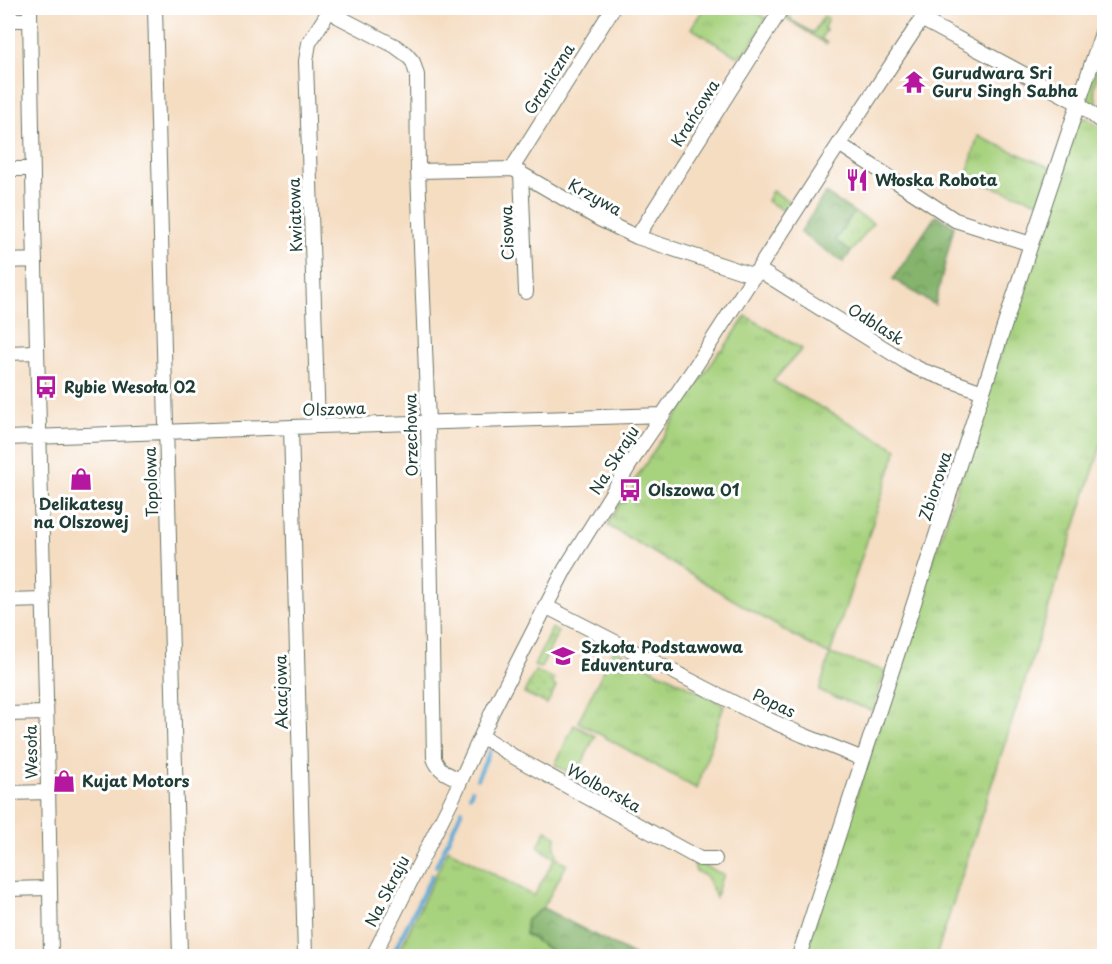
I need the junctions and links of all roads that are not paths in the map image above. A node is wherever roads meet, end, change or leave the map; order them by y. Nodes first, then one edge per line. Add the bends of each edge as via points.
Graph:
1 (155, 8) edge
2 (330, 8) edge
3 (613, 8) edge
4 (782, 8) edge
5 (925, 13) edge
6 (30, 14) edge
7 (8, 20) edge
8 (1104, 27) edge
9 (1078, 104) junction
10 (1104, 124) edge
11 (839, 144) junction
12 (8, 169) edge
13 (33, 169) junction
14 (418, 171) junction
15 (517, 171) junction
16 (637, 237) junction
17 (1031, 244) junction
18 (8, 261) edge
19 (35, 261) junction
20 (757, 273) junction
21 (526, 292) dead end
22 (8, 352) edge
23 (36, 352) junction
24 (983, 392) junction
25 (663, 416) junction
26 (428, 423) junction
27 (318, 426) junction
28 (291, 427) junction
29 (166, 432) junction
30 (39, 437) junction
31 (8, 438) edge
32 (44, 600) junction
33 (8, 601) edge
34 (545, 606) junction
35 (46, 713) junction
36 (8, 714) edge
37 (481, 736) junction
38 (863, 759) junction
39 (460, 780) junction
40 (48, 792) junction
41 (8, 793) edge
42 (715, 859) dead end
43 (50, 888) junction
44 (8, 889) edge
45 (51, 957) edge
46 (180, 957) edge
47 (305, 957) edge
48 (373, 957) edge
49 (799, 957) edge

1 - 29 street, Topolowa
2 - 14 street, Orzechowa via 395,46 412,62 417,75
2 - 27 street, Kwiatowa via 309,43 306,61
3 - 15 street, Graniczna via 516,162
4 - 16 street, Krańcowa
5 - 9 street
5 - 11 street, Na Skraju
6 - 7 street
6 - 13 street, Wesoła
8 - 9 street, Zbiorowa
9 - 10 street
9 - 17 street, Zbiorowa
11 - 17 street via 955,220
11 - 20 street, Na Skraju
12 - 13 street
13 - 19 street, Wesoła
14 - 15 street
14 - 26 street, Orzechowa
15 - 16 street, Krzywa
15 - 21 street, Cisowa
16 - 20 street, Krzywa
17 - 24 street, Zbiorowa
18 - 19 street
19 - 23 street, Wesoła
20 - 24 street, Odblask via 911,365
20 - 25 street, Na Skraju
22 - 23 street
23 - 30 street, Wesoła
24 - 38 street, Zbiorowa
25 - 26 street, Olszowa
25 - 34 street, Na Skraju via 574,553
26 - 27 street, Olszowa
26 - 39 street, Orzechowa via 434,758 440,769
27 - 28 street, Olszowa
28 - 29 street, Olszowa
28 - 47 street, Akacjowa
29 - 30 street, Olszowa
29 - 46 street, Topolowa
30 - 31 street, Olszowa
30 - 32 street, Wesoła
32 - 33 street
32 - 35 street, Wesoła
34 - 37 street, Na Skraju
34 - 38 street, Popas via 752,712
35 - 36 street
35 - 40 street, Wesoła
37 - 39 street, Na Skraju
37 - 42 street, Wolborska via 699,859
38 - 49 street, Zbiorowa
39 - 48 street, Na Skraju
40 - 41 street
40 - 43 street, Wesoła
43 - 44 street
43 - 45 street, Wesoła

